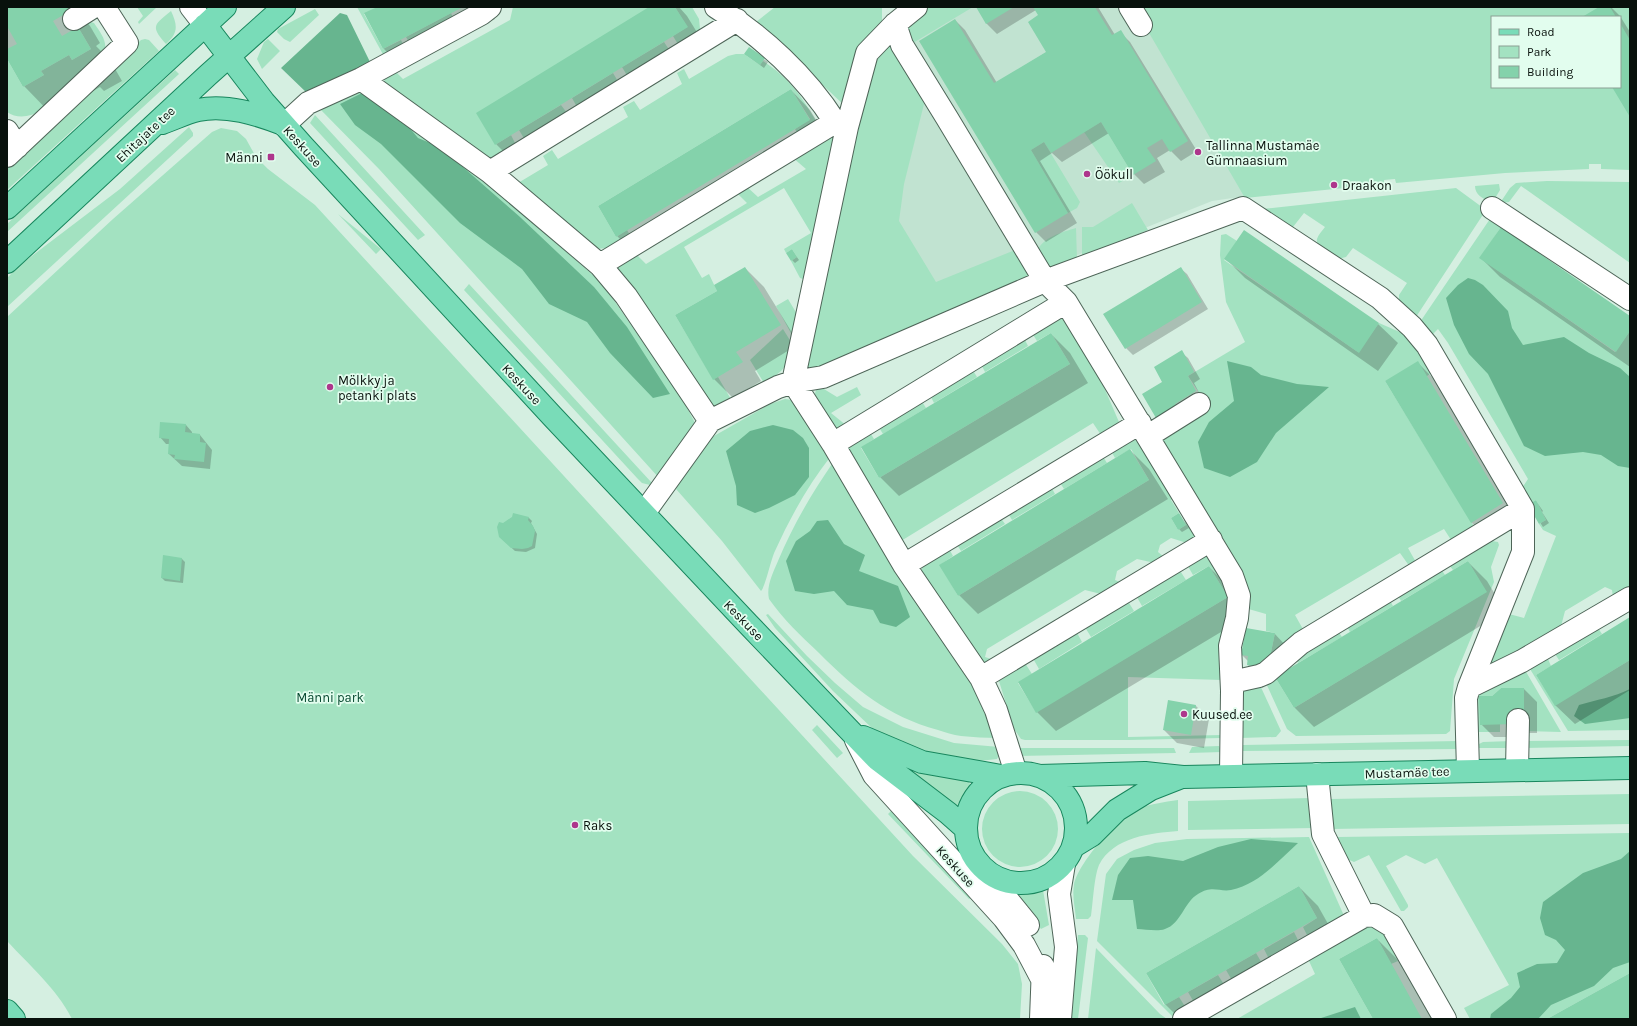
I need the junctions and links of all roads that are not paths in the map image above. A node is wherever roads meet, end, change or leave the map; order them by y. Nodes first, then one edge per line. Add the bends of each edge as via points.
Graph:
1 (93, 7) edge
2 (104, 7) edge
3 (190, 7) edge
4 (226, 7) edge
5 (284, 7) edge
6 (490, 7) edge
7 (716, 7) edge
8 (916, 7) edge
9 (74, 19) dead end
10 (737, 20) junction
11 (895, 24) junction
12 (205, 25) junction
13 (229, 57) junction
14 (361, 79) junction
15 (284, 125) junction
16 (841, 125) junction
17 (150, 129) junction
18 (10, 145) edge
19 (490, 172) junction
20 (7, 208) edge
21 (1492, 208) dead end
22 (7, 262) edge
23 (600, 265) junction
24 (1045, 281) junction
25 (1630, 299) edge
26 (1066, 302) junction
27 (792, 382) junction
28 (1199, 404) dead end
29 (710, 421) junction
30 (1144, 429) junction
31 (833, 444) junction
32 (1523, 509) junction
33 (644, 513) junction
34 (1211, 540) junction
35 (904, 565) junction
36 (1630, 598) edge
37 (981, 678) junction
38 (1232, 682) junction
39 (1469, 687) junction
40 (1518, 720) dead end
41 (852, 732) junction
42 (1630, 768) edge
43 (1468, 770) junction
44 (1517, 770) junction
45 (1317, 774) junction
46 (1008, 775) junction
47 (1231, 775) junction
48 (1039, 776) junction
49 (1183, 777) junction
50 (965, 828) junction
51 (1069, 855) junction
52 (981, 867) junction
53 (1364, 916) junction
54 (1043, 981) junction
55 (7, 1011) edge
56 (14, 1019) edge
57 (1040, 1019) edge
58 (1060, 1019) edge
59 (1184, 1019) edge
60 (1445, 1019) edge

1 - 9 street
2 - 18 street via 127,43
3 - 12 street
4 - 12 main road
5 - 13 main road, Ehitajate tee
6 - 14 street
7 - 10 street
8 - 11 street
10 - 16 street via 794,69
10 - 19 street
11 - 16 street via 867,53
11 - 24 street via 902,45
12 - 13 main road, Keskuse
12 - 20 main road
13 - 15 main road, Keskuse
13 - 17 main road, Ehitajate tee
14 - 15 street via 308,103
14 - 19 street
15 - 17 main road via 265,117 216,108 197,110
15 - 33 main road, Keskuse
16 - 23 street
16 - 27 street
17 - 22 main road, Ehitajate tee
19 - 23 street
21 - 25 street
23 - 29 street via 626,296
24 - 26 street
24 - 27 street via 823,377
24 - 32 street via 1243,208 1380,298 1412,327 1427,345
26 - 30 street
26 - 31 street
27 - 29 street
27 - 31 street
28 - 30 street
29 - 33 street
30 - 34 street
30 - 35 street
31 - 35 street
32 - 38 street via 1301,643 1266,673
32 - 39 street via 1522,552
33 - 41 main road, Keskuse
34 - 37 street
34 - 38 street via 1232,576 1239,596 1230,646
35 - 37 street
36 - 39 street via 1522,661
37 - 46 street via 996,710
38 - 47 street
39 - 43 street via 1466,698
40 - 44 street
41 - 46 main road, Keskuse via 922,762
41 - 50 main road, Keskuse via 877,759
41 - 54 street, Keskuse via 874,775 1004,918 1024,944
42 - 44 main road, Mustamäe tee
43 - 44 main road, Mustamäe tee
43 - 45 main road, Mustamäe tee
45 - 47 main road, Mustamäe tee
45 - 53 street via 1323,834
46 - 48 main road
46 - 50 main road via 987,784 975,797 968,812
47 - 49 main road, Mustamäe tee
48 - 49 main road, Mustamäe tee via 1145,773
48 - 51 main road via 1054,784 1066,797 1074,812 1076,829
49 - 51 main road, Mustamäe tee via 1152,789 1117,810
50 - 52 main road via 972,856
51 - 52 main road via 1049,876 1032,883 1014,884 996,878
51 - 58 street via 1059,894 1066,948
52 - 54 street, Keskuse via 1037,938 1043,960
53 - 59 street
53 - 60 street via 1374,916 1392,926
54 - 57 street, Keskuse
55 - 56 main road

